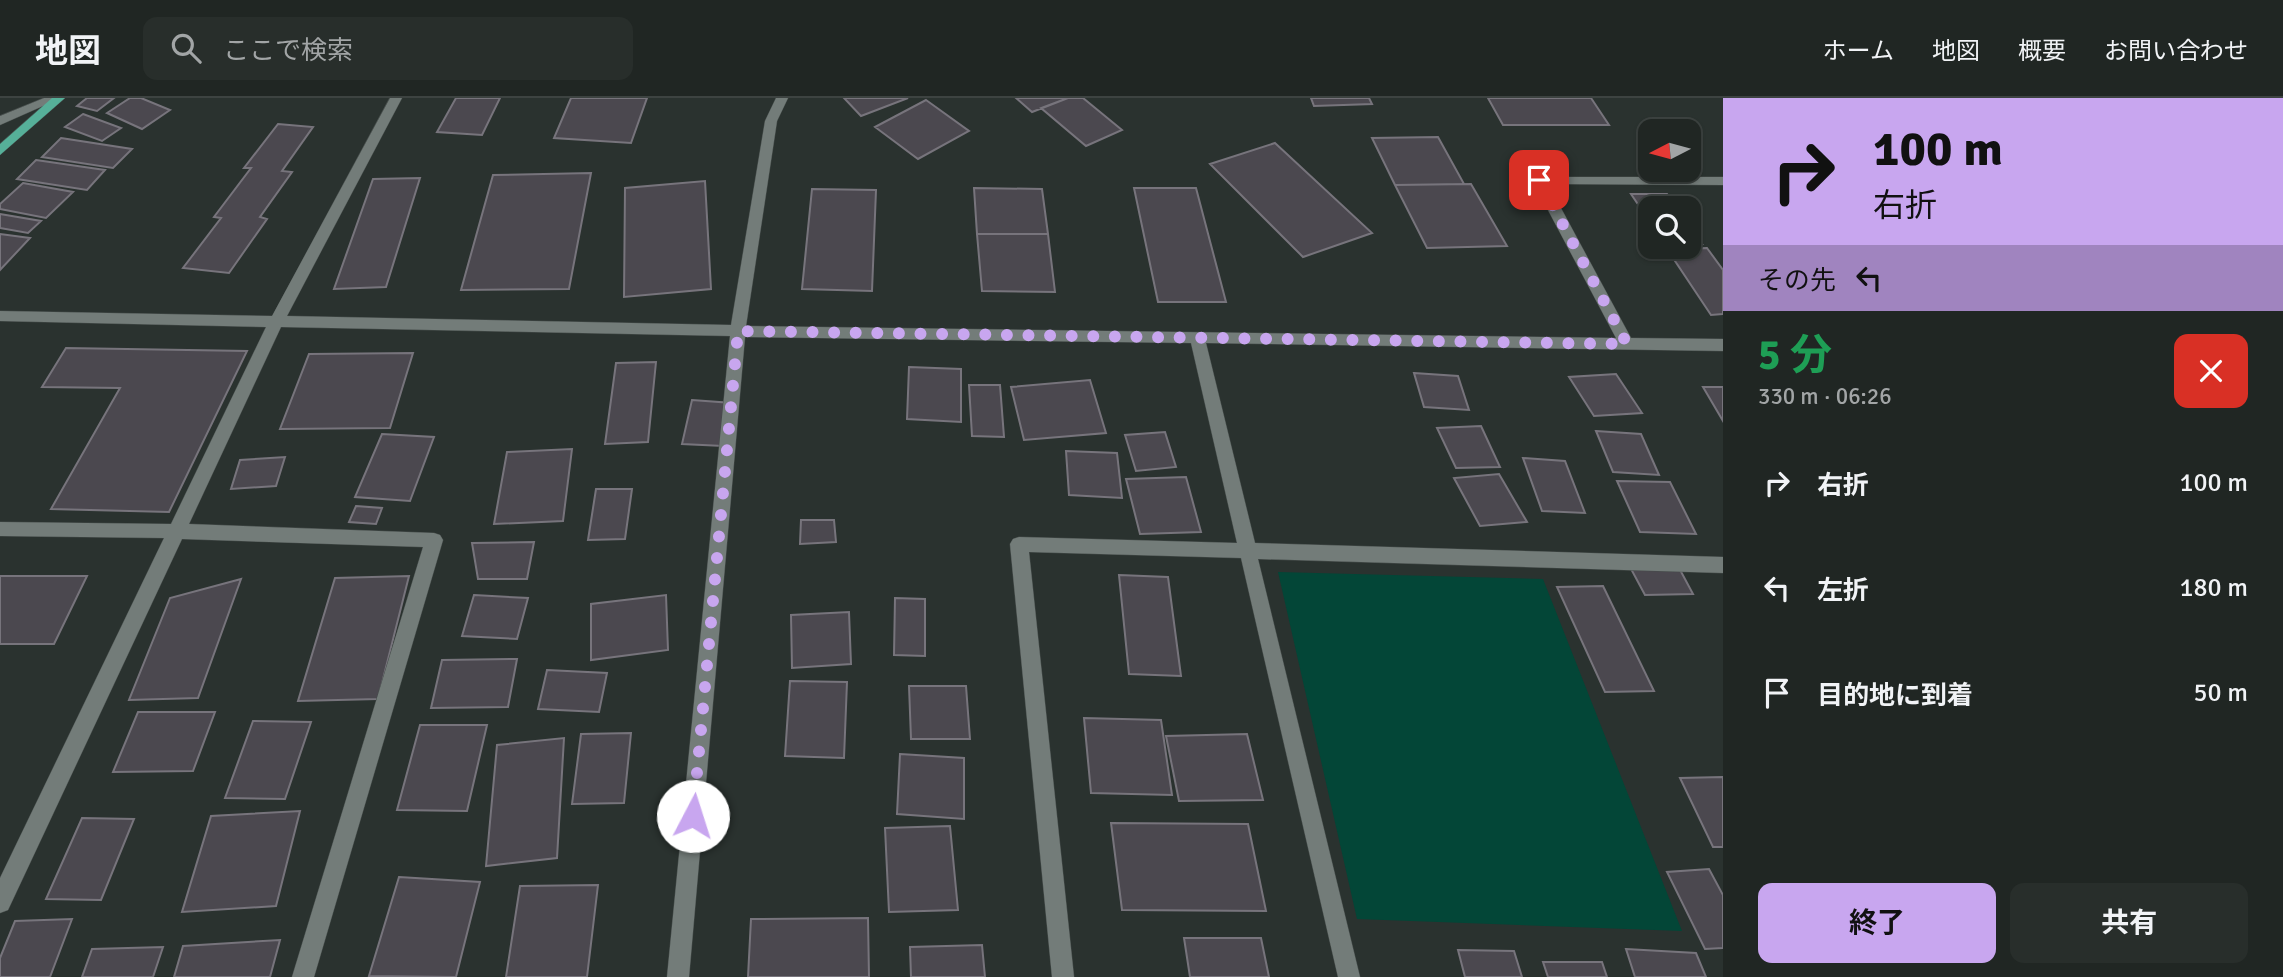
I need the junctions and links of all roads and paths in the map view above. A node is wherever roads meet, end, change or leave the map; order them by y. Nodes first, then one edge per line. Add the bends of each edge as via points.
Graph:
1 (57, 98) edge
2 (396, 98) edge
3 (782, 98) edge
4 (0, 121) edge
5 (0, 151) edge
6 (1723, 181) edge
7 (0, 316) edge
8 (276, 322) junction
9 (738, 331) junction
10 (1197, 338) junction
11 (1627, 344) junction
12 (1723, 345) edge
13 (0, 529) edge
14 (176, 531) junction
15 (1249, 550) junction
16 (1723, 565) edge
17 (0, 902) edge
18 (303, 977) edge
19 (678, 977) edge
20 (1063, 977) edge
21 (1349, 977) edge

1 - 4 street
1 - 5 main road
2 - 8 street
3 - 9 street via 771,121
6 - 11 street via 1539,180
7 - 8 street
8 - 9 street
8 - 14 street
9 - 10 street
9 - 19 street
10 - 11 street
10 - 15 street
11 - 12 street
13 - 14 street
14 - 17 street
14 - 18 street via 434,540
15 - 16 street
15 - 20 street via 1018,544
15 - 21 street

